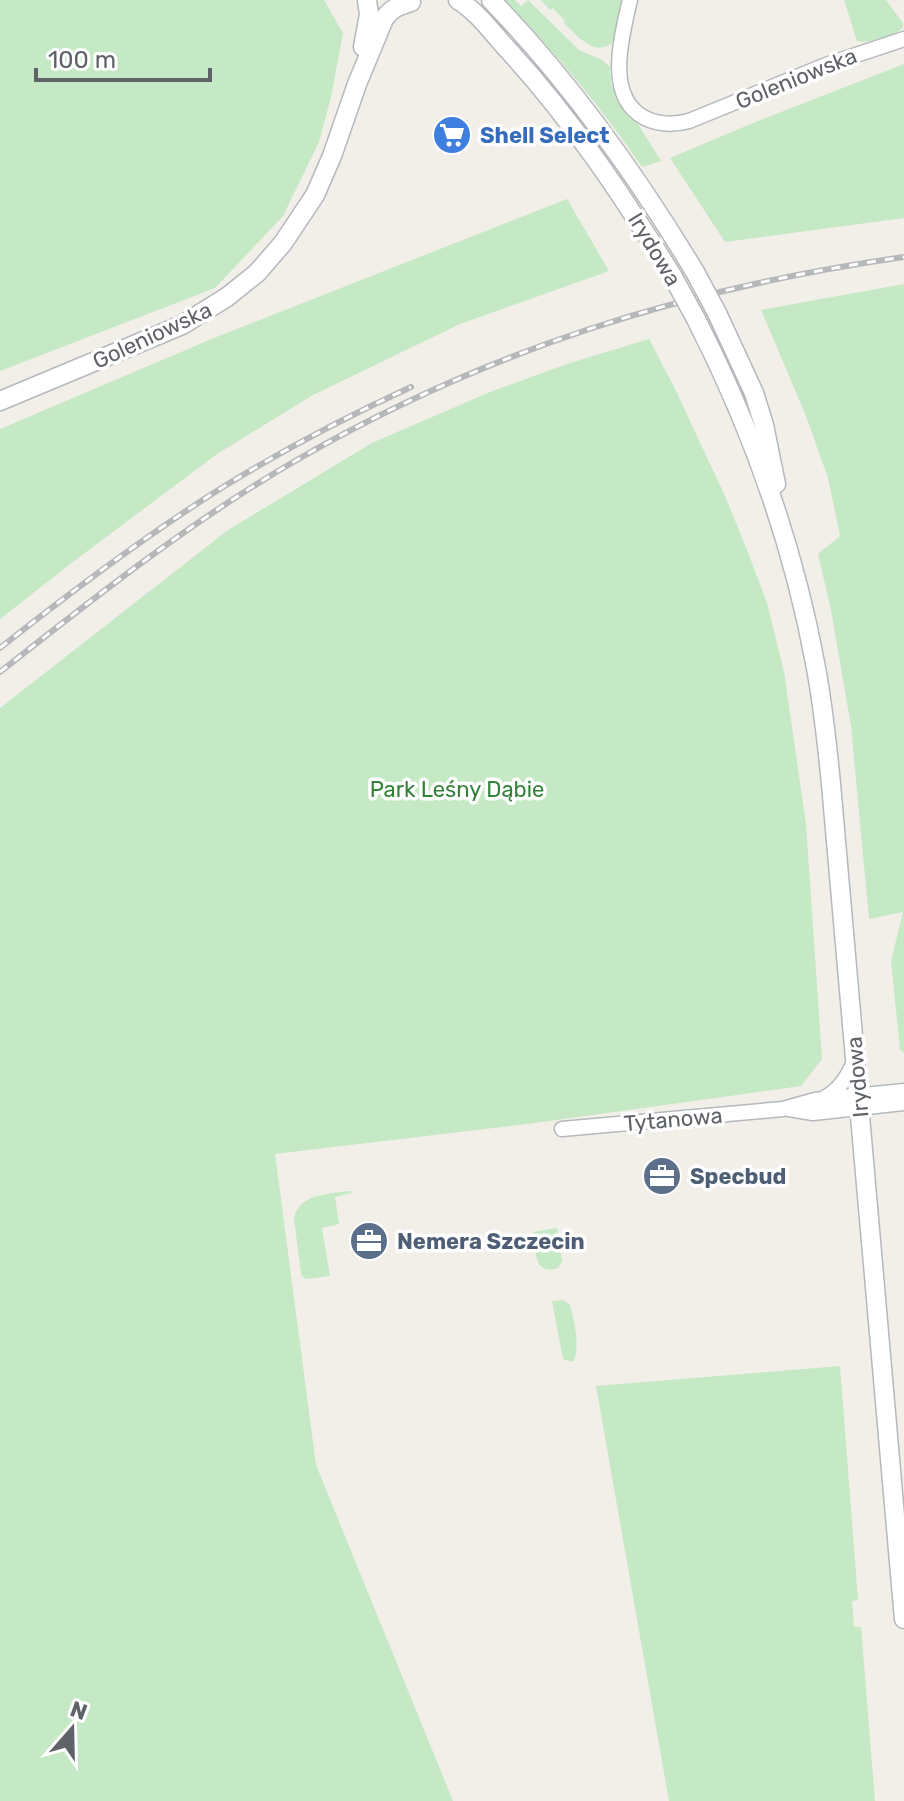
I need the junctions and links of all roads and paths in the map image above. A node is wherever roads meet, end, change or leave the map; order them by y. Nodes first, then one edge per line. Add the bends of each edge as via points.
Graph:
1 (367, 0) edge
2 (385, 0) edge
3 (458, 0) edge
4 (491, 0) edge
5 (630, 0) edge
6 (417, 1) edge
7 (904, 39) edge
8 (347, 112) junction
9 (0, 401) edge
10 (785, 539) junction
11 (856, 1058) junction
12 (904, 1091) edge
13 (819, 1099) junction
14 (859, 1102) junction
15 (904, 1103) edge
16 (783, 1109) junction
17 (562, 1129) dead end
18 (904, 1619) edge

1 - 8 street, Goleniowska via 367,28
2 - 6 street
3 - 10 street, Irydowa, bridge via 562,113 673,277 741,417
4 - 10 street, Irydowa, bridge via 603,131 695,272 757,402
5 - 7 street, Goleniowska via 620,85 636,111 666,124 689,121
6 - 8 street, Goleniowska via 396,7 384,19
8 - 9 street, Goleniowska via 306,211 269,260 242,285 182,325
10 - 11 street, Irydowa via 821,700
11 - 13 street, Tytanowa via 837,1089
11 - 14 street, Irydowa
12 - 14 street
13 - 14 street, Tytanowa
13 - 16 street, Tytanowa
14 - 15 street
14 - 16 street, Tytanowa via 813,1113
14 - 18 street, Irydowa
16 - 17 street, Tytanowa

